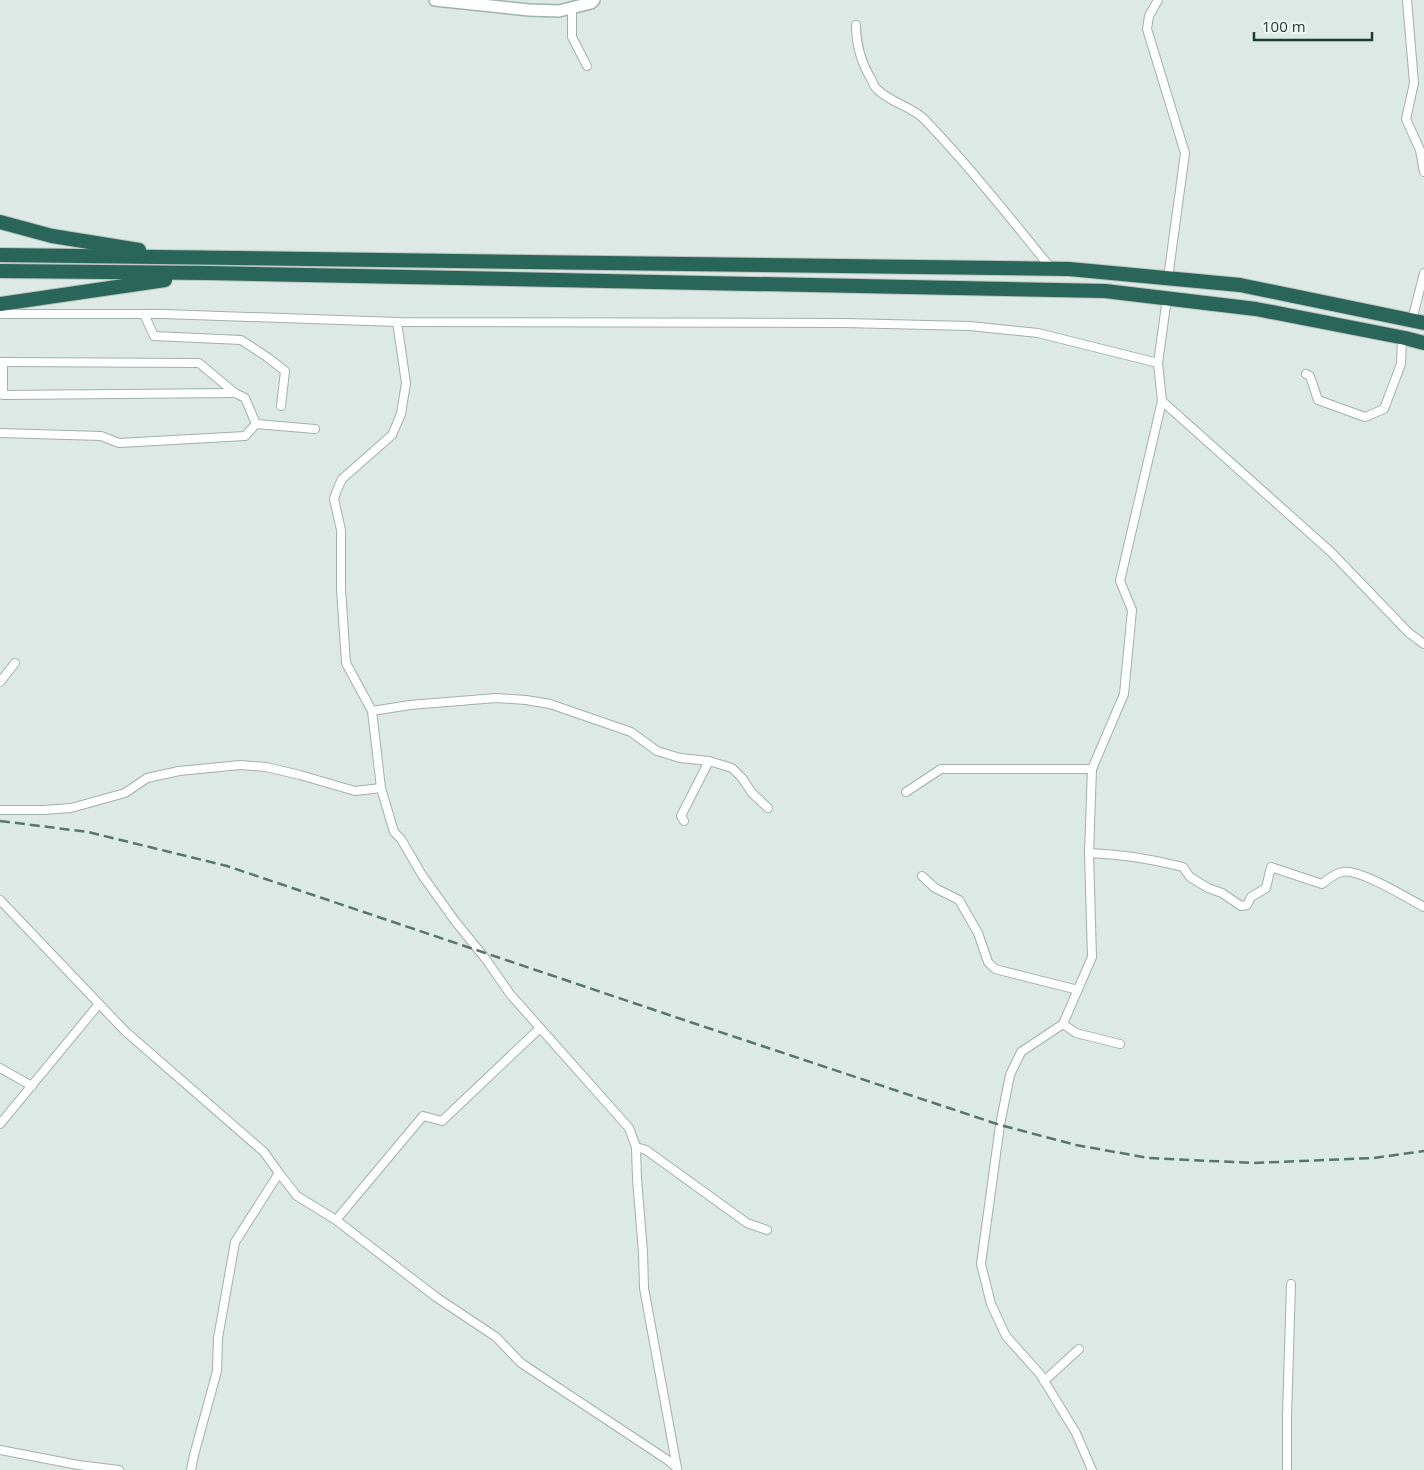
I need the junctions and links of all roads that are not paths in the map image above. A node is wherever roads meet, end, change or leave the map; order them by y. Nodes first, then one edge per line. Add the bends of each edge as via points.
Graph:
1 (435, 0) edge
2 (594, 0) edge
3 (1158, 0) edge
4 (1407, 0) edge
5 (572, 7) junction
6 (856, 25) dead end
7 (587, 66) dead end
8 (1424, 172) edge
9 (0, 222) edge
10 (0, 255) edge
11 (186, 257) junction
12 (1051, 268) junction
13 (0, 271) edge
14 (208, 273) junction
15 (1424, 273) edge
16 (1168, 278) junction
17 (1167, 298) junction
18 (0, 304) edge
19 (0, 314) edge
20 (144, 314) junction
21 (397, 322) junction
22 (1418, 322) edge
23 (1402, 337) junction
24 (1424, 344) edge
25 (2, 362) edge
26 (1158, 363) junction
27 (1306, 374) dead end
28 (235, 393) junction
29 (1162, 401) junction
30 (281, 406) dead end
31 (256, 424) junction
32 (316, 428) dead end
33 (0, 433) edge
34 (1424, 644) edge
35 (15, 664) dead end
36 (0, 682) edge
37 (372, 711) junction
38 (709, 761) junction
39 (1092, 770) junction
40 (381, 788) junction
41 (906, 792) dead end
42 (768, 808) dead end
43 (0, 810) edge
44 (684, 821) dead end
45 (1089, 853) junction
46 (922, 876) dead end
47 (0, 900) edge
48 (1424, 907) edge
49 (1078, 990) junction
50 (100, 1004) junction
51 (1063, 1024) junction
52 (540, 1028) junction
53 (1120, 1044) dead end
54 (0, 1068) edge
55 (32, 1086) junction
56 (0, 1124) edge
57 (636, 1146) junction
58 (279, 1174) junction
59 (336, 1220) junction
60 (767, 1230) dead end
61 (1291, 1284) dead end
62 (1079, 1349) dead end
63 (1044, 1381) junction
64 (0, 1450) edge
65 (677, 1469) edge
66 (119, 1470) edge
67 (191, 1470) edge
68 (1092, 1470) edge
69 (1287, 1470) edge

1 - 5 street via 529,10 558,11
2 - 5 street
3 - 16 street via 1149,16 1147,30 1185,153
4 - 8 street via 1414,83 1406,119 1420,150
5 - 7 street via 572,37
6 - 12 street via 863,66 876,89 923,118
9 - 11 highway via 52,236
10 - 11 highway
11 - 12 highway
12 - 16 highway
13 - 14 highway
14 - 17 highway via 1105,291
14 - 18 highway
15 - 22 street
16 - 22 highway via 1240,284
17 - 23 highway via 1256,309
17 - 26 street
19 - 20 street
20 - 21 street
20 - 30 street via 154,336 241,340 267,357 285,371
21 - 26 street via 970,326 1038,333
21 - 37 street via 406,384 401,414 392,435 342,479 334,499 341,530 346,663
23 - 24 highway
23 - 27 street via 1401,364 1384,409 1365,417 1318,400 1310,376
25 - 28 street via 199,363
25 - 28 street via 3,395
26 - 29 street
28 - 31 street via 245,398
29 - 34 street via 1331,552 1408,633
29 - 39 street via 1120,581 1132,610 1124,694
31 - 32 street
31 - 33 street via 245,436 119,444 102,436
35 - 36 street
37 - 38 street via 460,700 526,700 550,704 631,732 657,751 680,758
37 - 40 street
38 - 42 street via 732,768
38 - 44 street via 681,816
39 - 41 street via 941,769
39 - 45 street
40 - 43 street via 355,791 274,769 240,765 179,771 147,778 125,793 71,808
40 - 52 street via 394,832 422,875 510,994
45 - 48 street via 1115,854 1182,867 1190,877 1241,906 1247,905 1251,897 1266,888 1271,867 1322,884 1332,875 1344,871 1371,878
45 - 49 street via 1092,957
46 - 49 street via 935,888 959,900 978,933 988,962 995,969
47 - 50 street
49 - 51 street
50 - 55 street
50 - 58 street via 125,1031 264,1152
51 - 53 street via 1076,1033
51 - 63 street via 1021,1052 1010,1075 981,1264 992,1304 1006,1336
52 - 57 street via 629,1128
52 - 59 street via 442,1121 423,1116
54 - 55 street
55 - 56 street
57 - 60 street via 747,1223
57 - 65 street via 644,1288
58 - 59 street via 297,1196
58 - 67 street via 235,1242 218,1338 217,1370
59 - 65 street via 436,1297 496,1337 521,1363
61 - 69 street
62 - 63 street
63 - 68 street via 1076,1432
64 - 66 street

